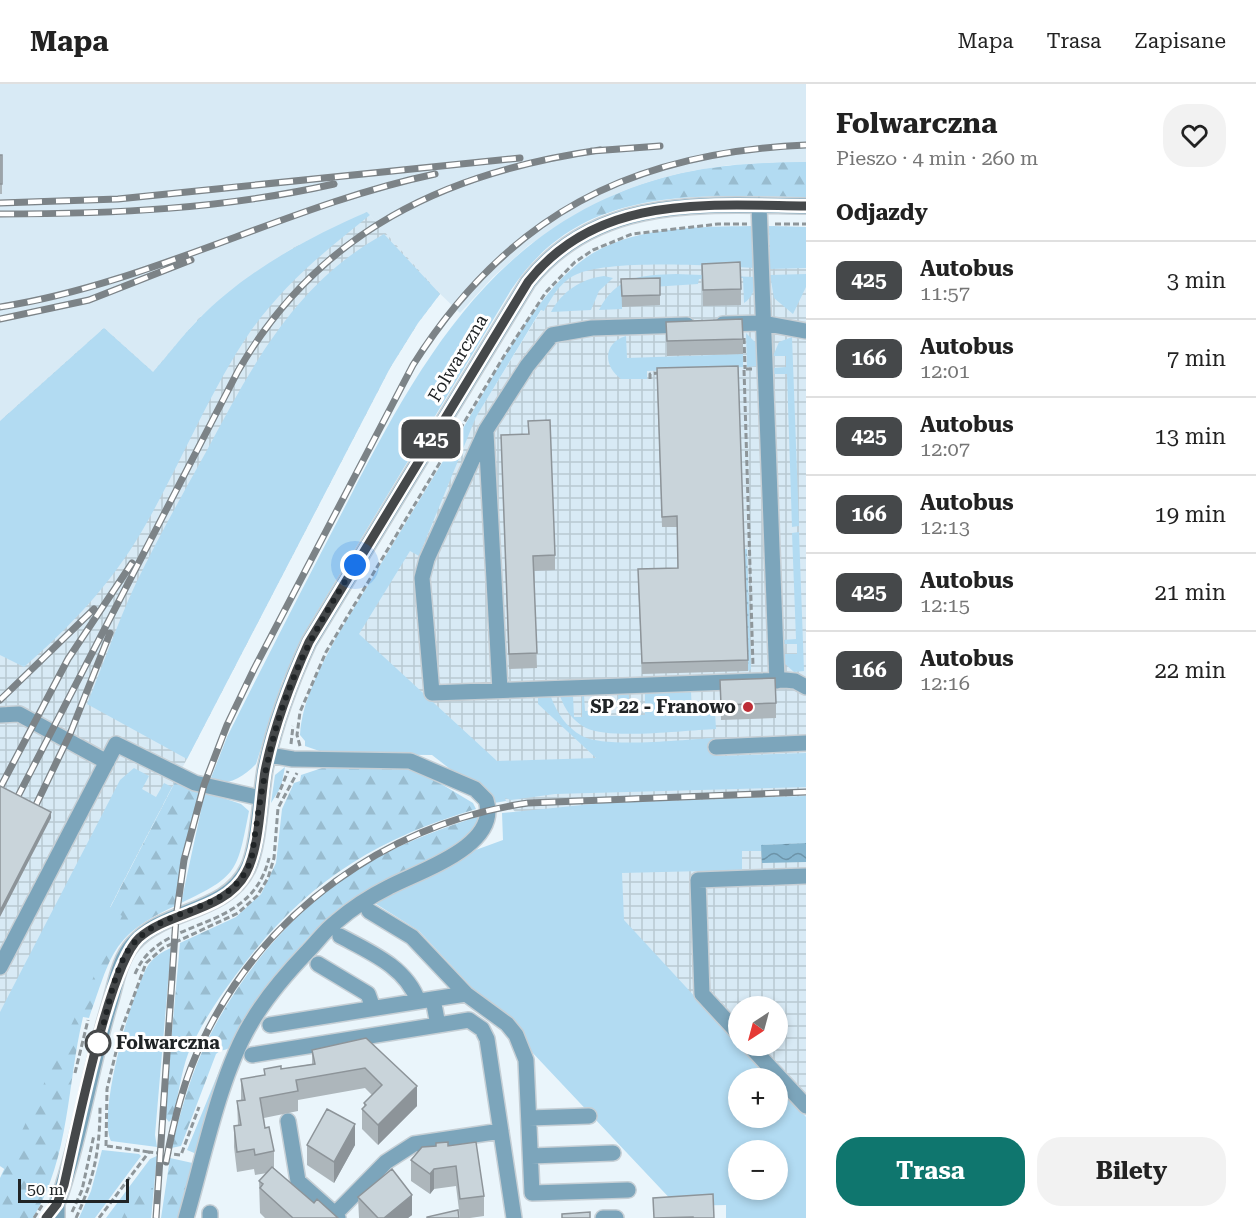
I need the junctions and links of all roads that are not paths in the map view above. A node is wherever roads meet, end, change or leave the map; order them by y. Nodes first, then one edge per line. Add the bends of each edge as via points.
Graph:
1 (806, 206) edge
2 (760, 216) junction
3 (762, 323) junction
4 (806, 331) edge
5 (486, 430) junction
6 (777, 681) junction
7 (806, 687) edge
8 (500, 690) junction
9 (0, 715) edge
10 (806, 743) edge
11 (716, 747) dead end
12 (269, 755) junction
13 (107, 762) junction
14 (261, 798) junction
15 (806, 876) edge
16 (369, 911) dead end
17 (340, 936) dead end
18 (318, 964) dead end
19 (0, 967) edge
20 (466, 994) junction
21 (426, 1000) junction
22 (373, 1008) junction
23 (728, 1022) edge
24 (270, 1024) dead end
25 (438, 1025) junction
26 (252, 1055) dead end
27 (759, 1056) edge
28 (806, 1106) edge
29 (589, 1116) dead end
30 (529, 1118) junction
31 (288, 1120) dead end
32 (501, 1131) junction
33 (613, 1153) dead end
34 (531, 1156) junction
35 (628, 1191) dead end
36 (57, 1211) edge
37 (337, 1216) edge
38 (46, 1218) edge
39 (186, 1218) edge
40 (514, 1218) edge
41 (603, 1218) edge
42 (616, 1218) edge

1 - 2 street, Folwarczna
2 - 3 street
2 - 12 street, Folwarczna via 653,211 618,218 577,237 544,264 485,350 309,642 292,681
3 - 4 street
3 - 5 street via 592,328 552,334
3 - 6 street
5 - 8 street
5 - 8 street via 422,578 432,693
6 - 7 street via 795,681
6 - 8 street
9 - 13 street via 19,714
10 - 11 street
12 - 14 street, Folwarczna
12 - 39 street via 416,763 482,794 487,818 468,845 335,922 269,996 250,1024 232,1064
13 - 14 street via 116,744 195,783
13 - 19 street
14 - 36 street, Folwarczna via 252,856 238,883 224,896 145,933 122,962
15 - 23 street via 698,880 702,994
16 - 20 street via 412,937
17 - 21 street via 392,966
18 - 22 street via 368,994
20 - 21 street
20 - 30 street via 516,1035 526,1060
21 - 22 street
21 - 25 street
22 - 24 street
25 - 26 street
25 - 32 street via 469,1020 482,1029 487,1039
27 - 28 street
29 - 30 street
30 - 34 street
31 - 37 street via 298,1181
32 - 37 street via 408,1147 386,1162
32 - 40 street
33 - 34 street
34 - 35 street via 532,1193
36 - 38 street, Folwarczna
41 - 42 street

